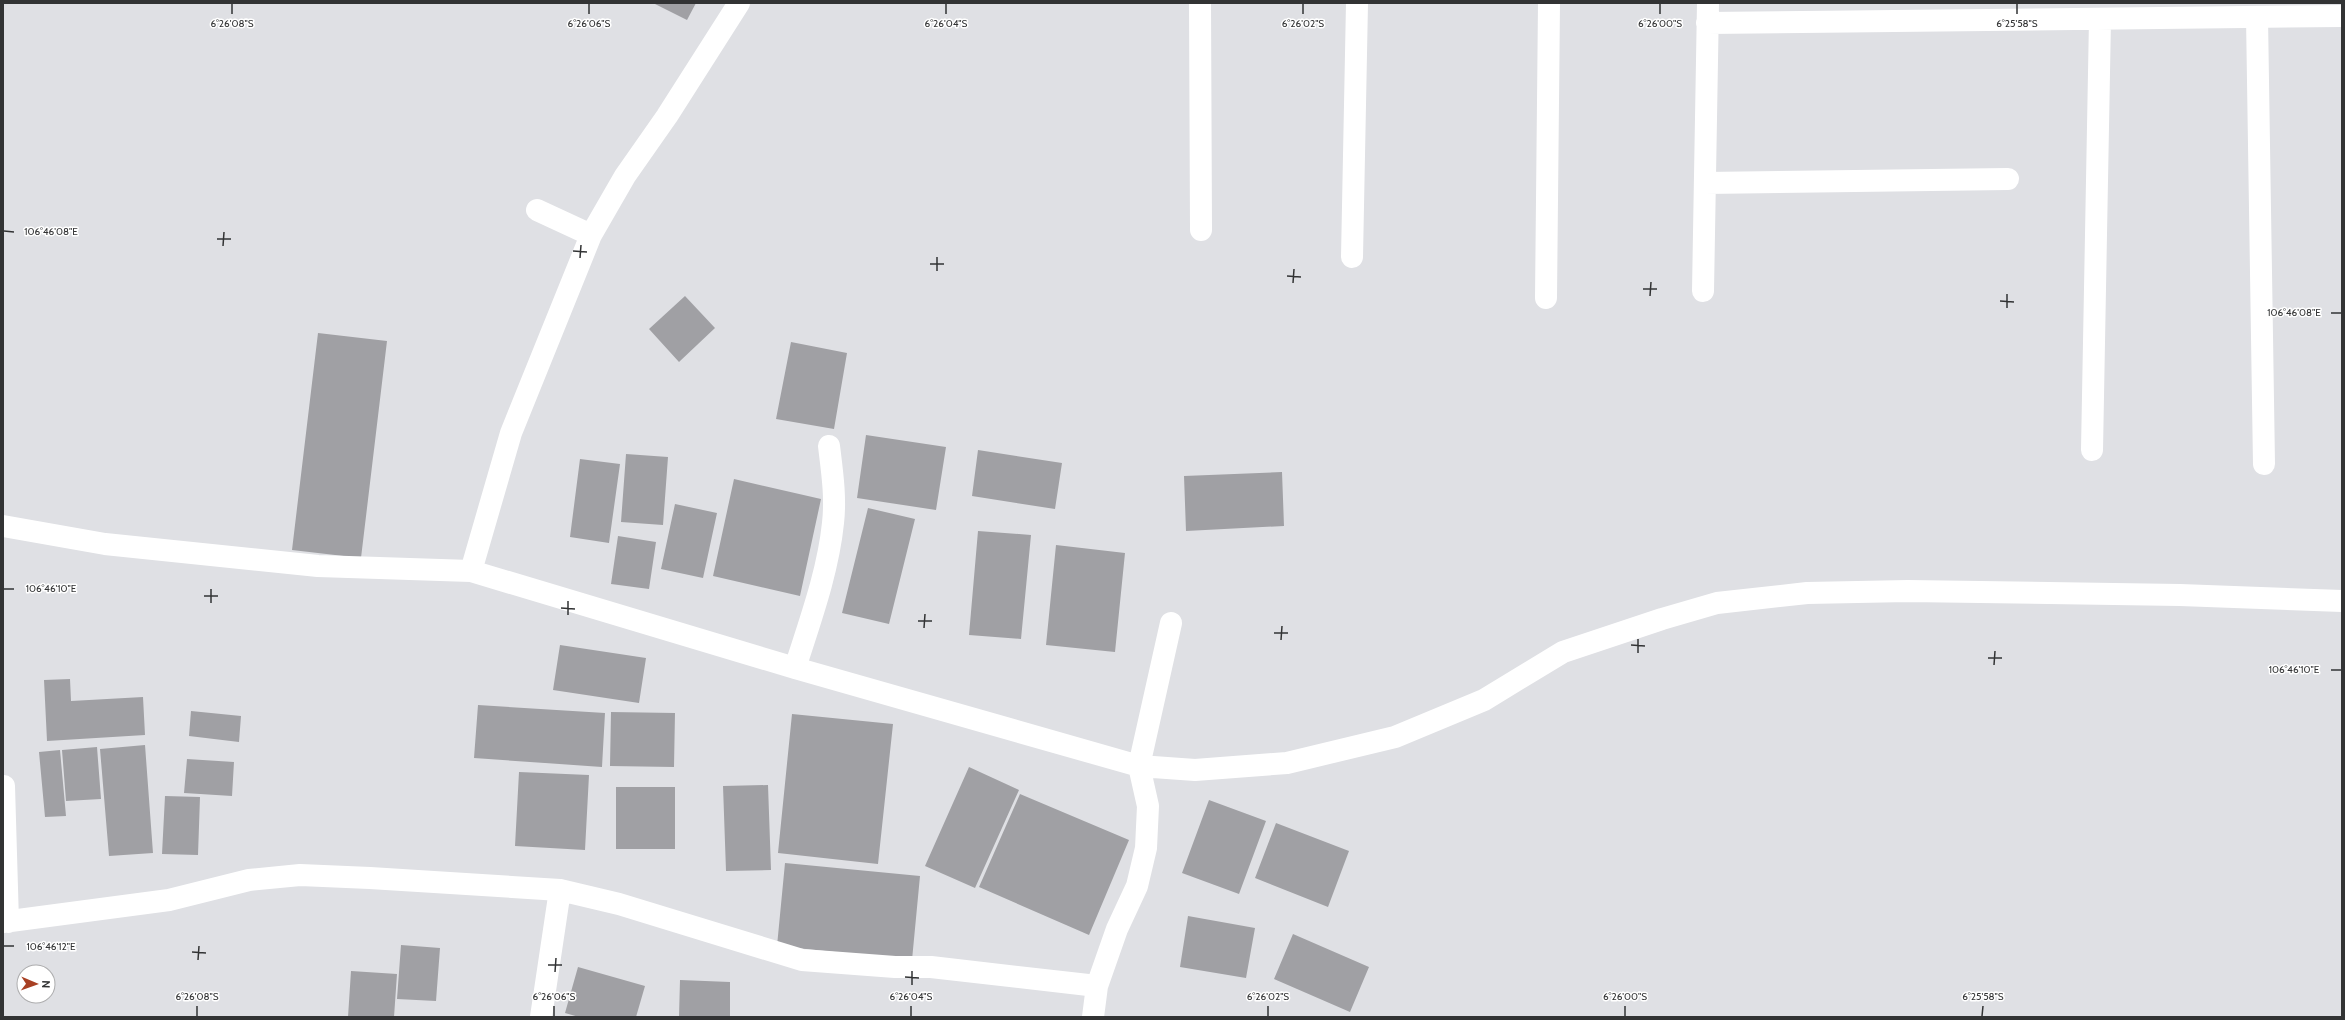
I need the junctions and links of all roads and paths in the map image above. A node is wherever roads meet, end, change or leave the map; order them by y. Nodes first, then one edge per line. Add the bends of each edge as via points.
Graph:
1 (740, 3) edge
2 (1200, 3) edge
3 (1357, 3) edge
4 (1549, 3) edge
5 (1708, 13) edge
6 (2342, 16) edge
7 (2257, 17) junction
8 (2100, 18) junction
9 (2008, 179) dead end
10 (1705, 184) junction
11 (537, 210) dead end
12 (1201, 230) dead end
13 (591, 235) junction
14 (1352, 257) dead end
15 (1703, 291) dead end
16 (1546, 298) dead end
17 (829, 446) dead end
18 (2092, 450) dead end
19 (2264, 464) dead end
20 (3, 526) edge
21 (471, 571) junction
22 (2342, 601) edge
23 (1171, 623) dead end
24 (795, 668) junction
25 (1139, 766) junction
26 (4, 786) dead end
27 (560, 890) junction
28 (6, 922) edge
29 (1097, 986) junction
30 (541, 1017) edge
31 (1093, 1017) edge

1 - 13 street via 625,176
2 - 12 street
3 - 14 street
4 - 16 street
5 - 8 street
5 - 10 street
6 - 7 street
7 - 8 street
7 - 19 street
8 - 18 street
9 - 10 street
10 - 15 street
11 - 13 street
13 - 21 street via 511,433
17 - 24 street via 833,522 818,595
20 - 21 street via 105,544 318,566
21 - 24 street
22 - 25 street via 1908,590 1806,593 1717,603 1563,652 1484,700 1395,737 1287,763 1195,770
23 - 25 street
24 - 25 street
25 - 29 street via 1148,806 1146,848 1137,886 1117,929
26 - 28 street
27 - 28 street via 300,874 248,880 169,900
27 - 29 street via 619,904 802,960 931,967
27 - 30 street
29 - 31 street

